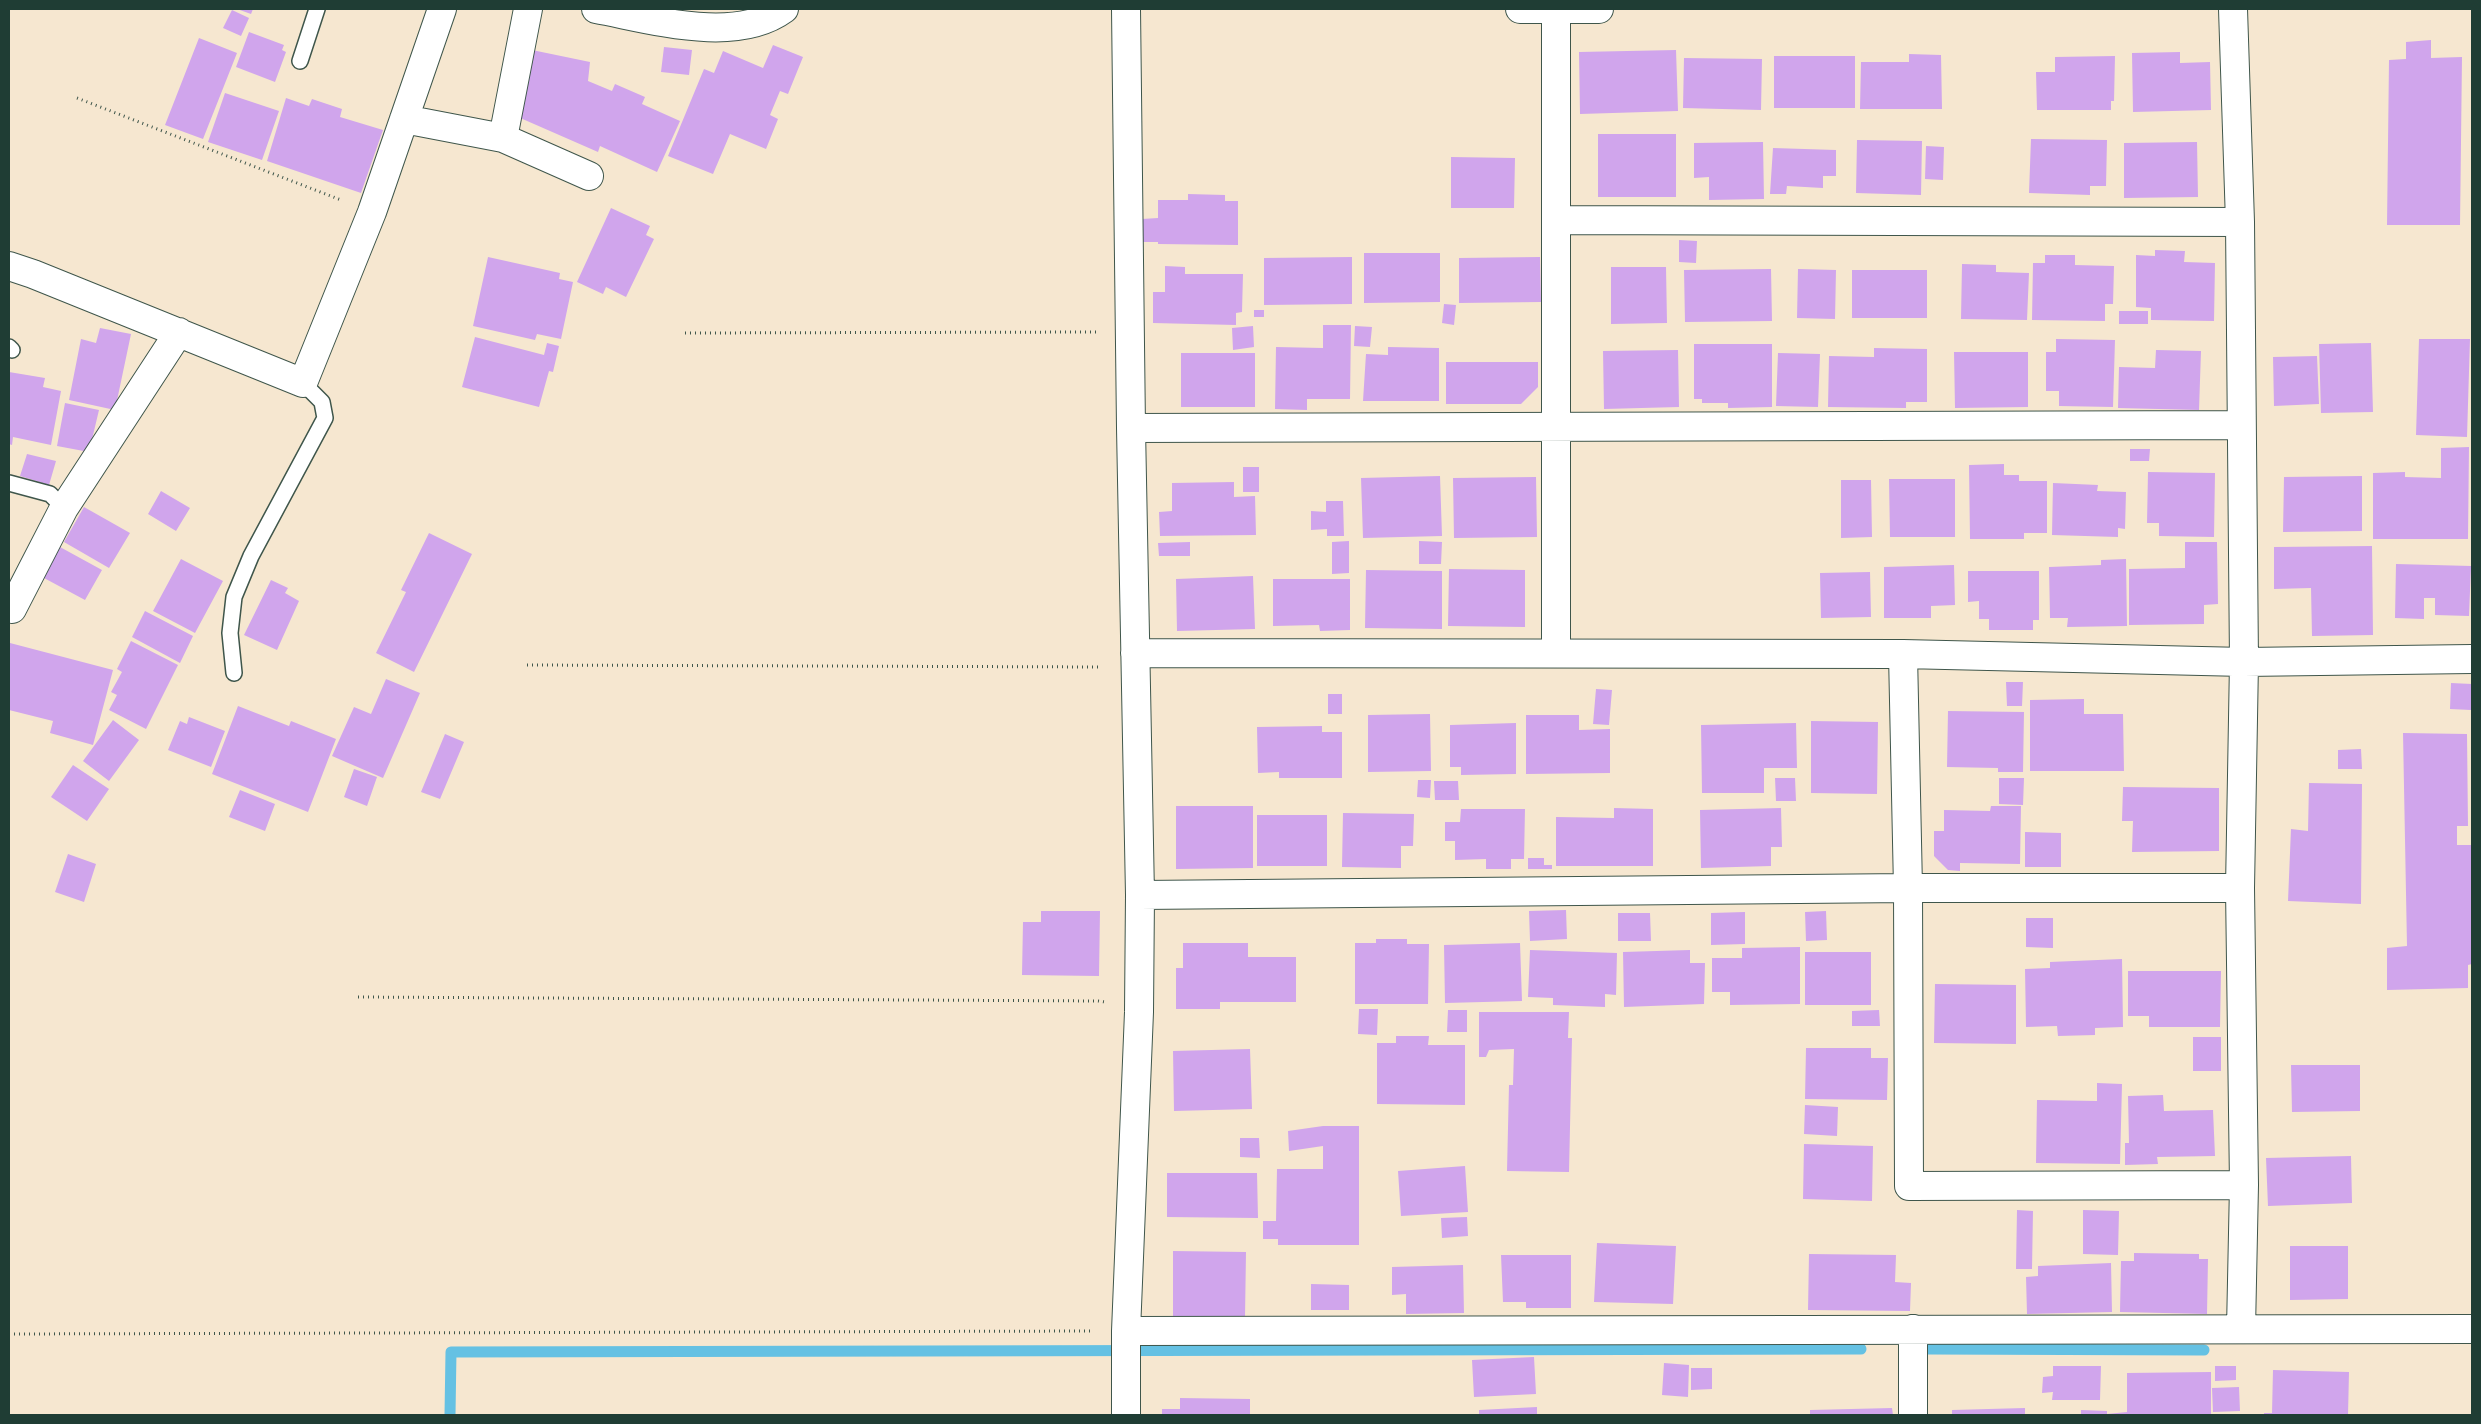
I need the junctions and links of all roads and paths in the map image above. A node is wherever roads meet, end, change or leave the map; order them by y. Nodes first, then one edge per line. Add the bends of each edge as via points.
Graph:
1 (317, 9) edge
2 (442, 9) edge
3 (528, 9) edge
4 (596, 9) edge
5 (784, 9) edge
6 (1126, 9) edge
7 (1520, 9) edge
8 (1556, 9) edge
9 (1600, 9) edge
10 (2233, 9) edge
11 (300, 61) dead end
12 (77, 98) dead end
13 (404, 119) junction
14 (503, 138) junction
15 (589, 176) dead end
16 (372, 212) junction
17 (1556, 220) junction
18 (2240, 222) junction
19 (9, 266) edge
20 (179, 332) junction
21 (1130, 332) junction
22 (686, 333) dead end
23 (304, 383) junction
24 (2240, 425) junction
25 (1131, 428) junction
26 (1556, 428) junction
27 (9, 483) edge
28 (64, 508) junction
29 (12, 609) dead end
30 (1556, 652) junction
31 (1135, 653) junction
32 (1903, 654) junction
33 (2472, 659) edge
34 (2244, 662) junction
35 (527, 666) dead end
36 (234, 673) dead end
37 (1908, 888) junction
38 (2240, 888) junction
39 (1140, 895) junction
40 (358, 997) dead end
41 (1139, 1012) junction
42 (2244, 1185) junction
43 (2472, 1328) edge
44 (1913, 1329) junction
45 (2241, 1329) junction
46 (9, 1334) edge
47 (1126, 1345) junction
48 (1126, 1415) edge
49 (1913, 1415) edge

1 - 11 lane
2 - 13 street
3 - 14 street
4 - 5 street via 696,27 733,27 773,17
6 - 21 street
7 - 8 street
8 - 9 street
8 - 17 street
10 - 18 street
12 - 16 path
13 - 14 street
13 - 16 street
14 - 15 street
16 - 23 street
17 - 18 street
17 - 26 street
18 - 24 street
19 - 20 street
20 - 23 street
20 - 28 street
21 - 22 path
21 - 25 street
23 - 36 lane via 322,402 325,418 251,556 234,597 230,633
24 - 26 street
24 - 34 street
25 - 26 street
25 - 31 street
26 - 30 street
27 - 28 lane via 50,494
28 - 29 street
30 - 31 street
30 - 32 street
31 - 35 path via 1106,667
31 - 39 street
32 - 34 street
32 - 37 street
33 - 34 street
34 - 38 street
37 - 38 street
37 - 39 street
37 - 42 street via 1909,1186
38 - 42 street
39 - 41 street
40 - 41 path via 1098,1001
41 - 47 street
42 - 45 street
43 - 45 street
44 - 45 street
44 - 47 street
44 - 49 street
46 - 47 path
47 - 48 street

